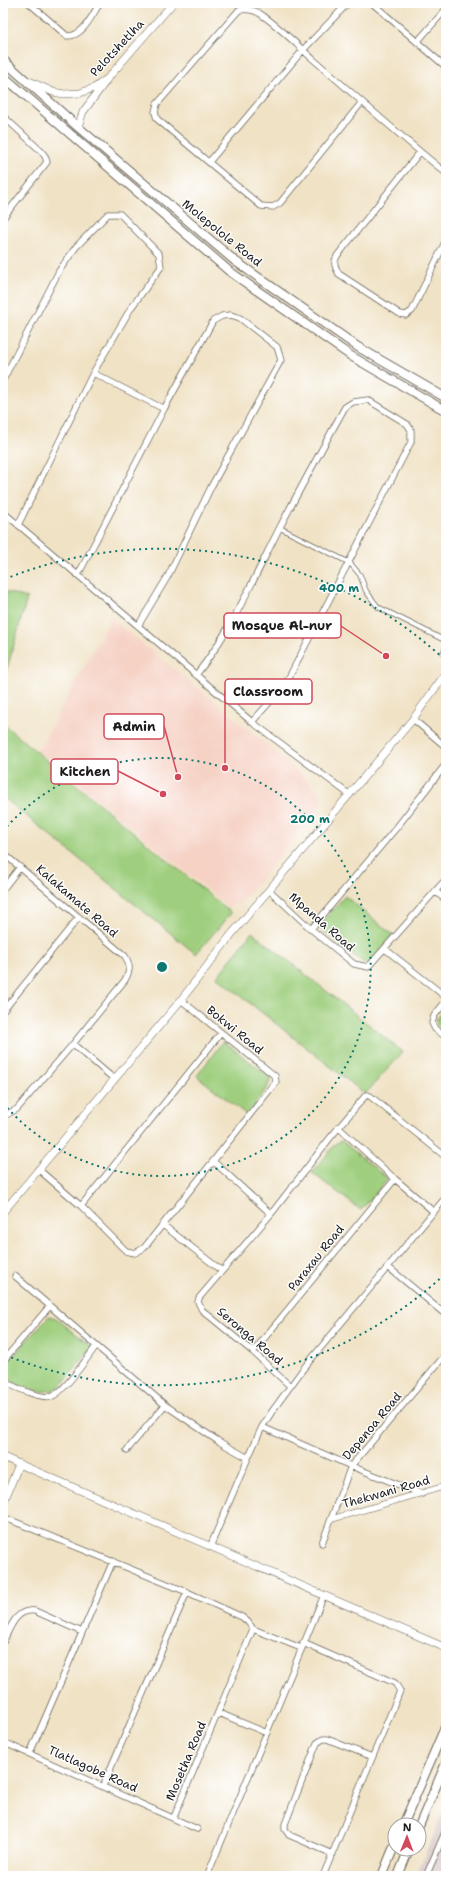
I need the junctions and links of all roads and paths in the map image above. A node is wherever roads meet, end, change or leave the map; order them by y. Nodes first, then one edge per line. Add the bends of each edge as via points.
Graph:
1 (29, 3) edge
2 (100, 3) edge
3 (173, 3) edge
4 (348, 3) edge
5 (372, 3) edge
6 (446, 9) edge
7 (417, 42) junction
8 (303, 50) junction
9 (3, 60) edge
10 (446, 67) edge
11 (3, 76) edge
12 (108, 78) junction
13 (25, 79) junction
14 (362, 102) junction
15 (3, 116) edge
16 (78, 127) junction
17 (420, 152) junction
18 (210, 162) junction
19 (446, 173) edge
20 (3, 218) edge
21 (446, 240) edge
22 (93, 373) junction
23 (3, 380) edge
24 (446, 398) edge
25 (164, 409) junction
26 (446, 411) edge
27 (3, 512) edge
28 (18, 525) junction
29 (280, 528) junction
30 (350, 563) junction
31 (78, 575) junction
32 (138, 626) junction
33 (446, 641) edge
34 (446, 648) edge
35 (446, 655) edge
36 (446, 673) edge
37 (196, 675) junction
38 (413, 719) junction
39 (252, 722) junction
40 (446, 747) edge
41 (446, 764) edge
42 (350, 795) junction
43 (3, 853) edge
44 (20, 867) junction
45 (446, 878) edge
46 (3, 889) edge
47 (269, 890) junction
48 (435, 892) junction
49 (446, 900) edge
50 (79, 917) junction
51 (310, 929) junction
52 (385, 949) junction
53 (446, 997) edge
54 (181, 1000) junction
55 (446, 1001) edge
56 (3, 1011) edge
57 (221, 1033) junction
58 (446, 1037) edge
59 (73, 1044) junction
60 (114, 1079) junction
61 (3, 1114) edge
62 (338, 1127) junction
63 (446, 1157) edge
64 (213, 1161) junction
65 (38, 1169) junction
66 (395, 1179) junction
67 (446, 1198) edge
68 (81, 1206) junction
69 (3, 1212) edge
70 (434, 1212) junction
71 (271, 1214) junction
72 (163, 1225) junction
73 (388, 1267) junction
74 (222, 1271) junction
75 (15, 1276) dead end
76 (49, 1307) junction
77 (446, 1315) edge
78 (96, 1346) junction
79 (253, 1352) junction
80 (446, 1354) edge
81 (3, 1361) edge
82 (3, 1381) edge
83 (290, 1386) junction
84 (165, 1405) junction
85 (262, 1427) junction
86 (127, 1450) dead end
87 (3, 1457) edge
88 (248, 1458) junction
89 (19, 1464) junction
90 (351, 1466) junction
91 (446, 1486) edge
92 (422, 1494) junction
93 (3, 1504) edge
94 (3, 1517) edge
95 (332, 1519) junction
96 (322, 1543) dead end
97 (210, 1547) junction
98 (113, 1561) junction
99 (187, 1592) junction
100 (324, 1595) junction
101 (253, 1629) junction
102 (82, 1632) junction
103 (3, 1642) edge
104 (302, 1645) junction
105 (446, 1648) edge
106 (219, 1713) junction
107 (446, 1725) edge
108 (267, 1733) junction
109 (3, 1742) edge
110 (30, 1753) junction
111 (372, 1757) junction
112 (446, 1763) edge
113 (103, 1786) junction
114 (406, 1817) edge
115 (423, 1817) edge
116 (174, 1818) junction
117 (197, 1829) dead end
118 (446, 1830) edge
119 (333, 1854) junction
120 (390, 1857) edge
121 (406, 1857) edge
122 (208, 1876) edge
123 (323, 1876) edge
124 (382, 1876) edge
125 (398, 1876) edge
126 (426, 1876) edge

1 - 2 street via 67,36 74,36 80,33
3 - 12 street, Pelotshetlha
4 - 8 street
5 - 7 street
6 - 7 street
7 - 10 street
8 - 14 street
8 - 18 street
8 - 18 street via 258,12 249,9 239,10 157,104 157,120
9 - 13 main road, Molepolole Road
11 - 26 main road, Molepolole Road via 229,271 351,356
12 - 13 street, Pelotshetlha via 94,88 72,94 53,92
12 - 16 street via 83,112
13 - 16 main road, Molepolole Road
14 - 17 street
14 - 18 street via 280,203 273,207 261,206
15 - 20 street via 45,156 47,162
16 - 24 main road, Molepolole Road via 235,261 358,347
17 - 19 street
17 - 21 street via 334,260 335,268 339,274 400,314 406,315 412,311
22 - 23 street via 131,308 161,267 159,254 120,214 114,213 108,214 76,247 59,271
22 - 25 street
22 - 28 street
25 - 31 street
25 - 32 street via 213,321 222,316 240,318 277,347 281,360 212,485 168,576
27 - 28 street
28 - 31 street
29 - 30 street
29 - 30 street via 345,407 353,402 368,400 407,424 411,430 411,442
29 - 37 street via 218,645
30 - 33 street via 360,574 366,591 378,607
30 - 39 street via 285,685
31 - 32 street
32 - 37 street
34 - 35 street via 443,653
36 - 38 street
37 - 39 street
38 - 40 street
38 - 42 street
39 - 42 street
41 - 51 street via 397,827
42 - 47 street
43 - 44 street, Kalakamate Road
44 - 46 street
44 - 50 street, Kalakamate Road
45 - 48 street
47 - 51 street, Mpanda Road
47 - 54 street
48 - 49 street
48 - 52 street
50 - 56 street
50 - 59 street, Kalakamate Road via 125,956 130,964 130,971
51 - 52 street, Mpanda Road via 354,964 362,967 369,967
52 - 53 street
54 - 57 street, Bokwi Road
54 - 60 street
55 - 58 street via 434,1016 433,1025
57 - 64 street, Bokwi Road via 275,1076 276,1082
57 - 68 street
59 - 60 street
59 - 61 street via 16,1109 6,1115
60 - 65 street
62 - 63 street via 364,1096 369,1095
62 - 66 street
62 - 71 street
64 - 71 street
64 - 72 street
65 - 68 street
65 - 69 street
66 - 70 street
66 - 79 street, Paraxau Road
67 - 70 street
68 - 72 street via 130,1253 140,1252
70 - 73 street
71 - 74 street
72 - 74 street
73 - 77 street
73 - 83 street
74 - 79 street, Seronga Road via 198,1302 202,1310
75 - 76 street
76 - 78 street
76 - 81 street
78 - 82 street via 62,1390 54,1396 35,1394
78 - 84 street
79 - 83 street, Seronga Road
80 - 90 street, Depenoa Road
83 - 85 street
84 - 86 street
84 - 88 street
85 - 88 street
85 - 90 street
87 - 89 street
88 - 97 street
89 - 93 street
89 - 97 street
90 - 92 street
90 - 95 street, Depenoa Road
91 - 92 street, Thekwani Road
92 - 95 street, Thekwani Road
94 - 98 street
95 - 96 street, Depenoa Road
97 - 100 street
98 - 99 street
98 - 102 street
99 - 101 street via 242,1617
99 - 113 street
100 - 104 street
100 - 105 street
101 - 104 street
101 - 106 street, Mosetha Road
102 - 103 street via 28,1610 16,1617
102 - 110 street
104 - 108 street
104 - 111 street via 398,1685 400,1694
106 - 108 street, Mosetha Road
106 - 116 street, Mosetha Road
107 - 114 main road
108 - 122 street
109 - 110 street, Tlatlagobe Road
110 - 113 street, Tlatlagobe Road
111 - 119 street
111 - 119 street via 326,1739 317,1743 285,1829 289,1835
112 - 115 main road
113 - 116 street, Tlatlagobe Road
116 - 117 street, Tlatlagobe Road
118 - 126 street
119 - 123 street
120 - 124 main road
121 - 125 main road

